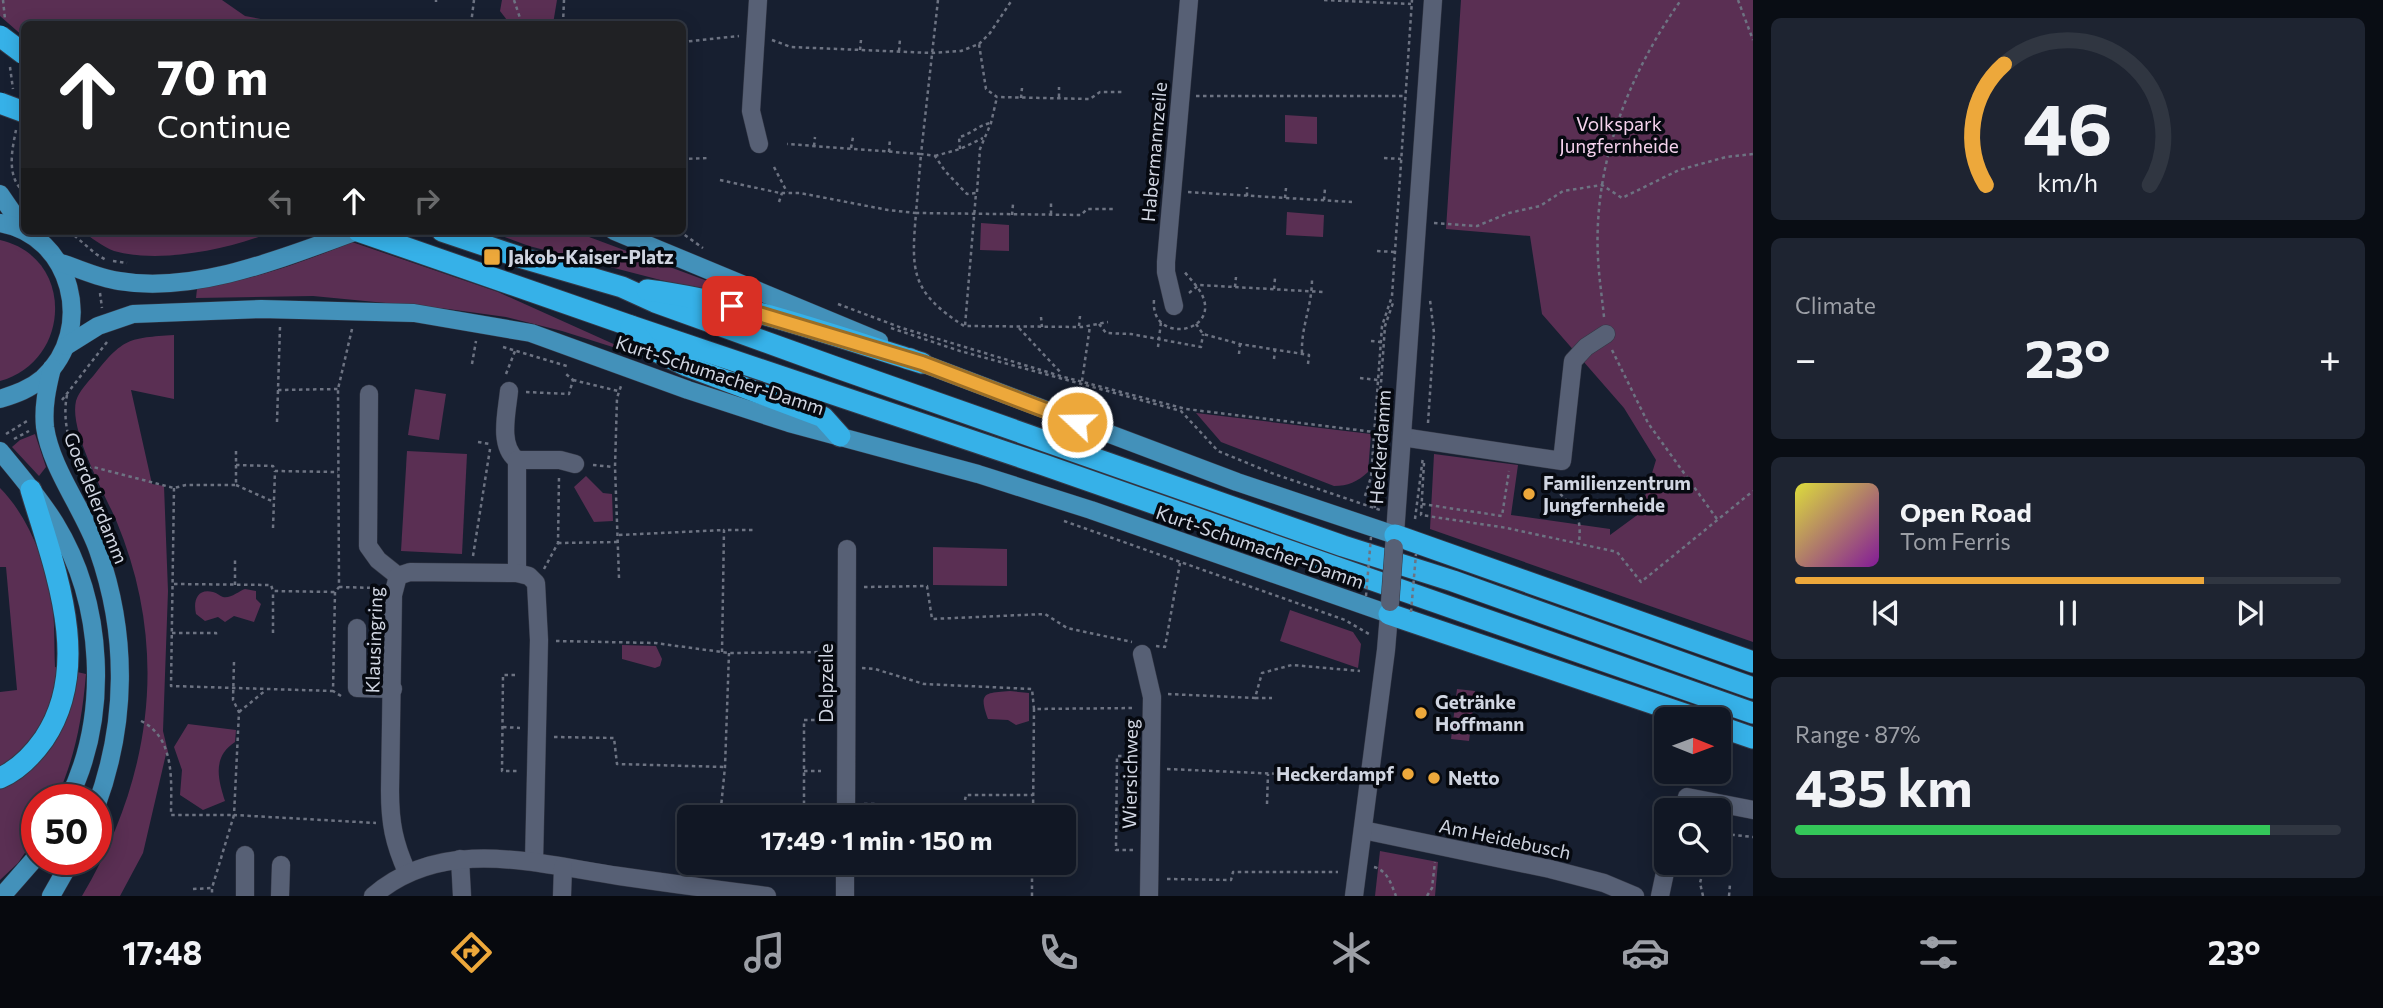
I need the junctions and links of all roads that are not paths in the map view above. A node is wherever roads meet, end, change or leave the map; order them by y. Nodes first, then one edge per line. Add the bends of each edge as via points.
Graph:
1 (758, 0) edge
2 (1189, 0) edge
3 (1418, 2) edge
4 (0, 36) edge
5 (21, 52) edge
6 (0, 103) edge
7 (21, 111) edge
8 (759, 144) dead end
9 (0, 194) edge
10 (0, 223) edge
11 (21, 224) edge
12 (21, 229) edge
13 (31, 235) edge
14 (346, 235) edge
15 (369, 235) edge
16 (453, 235) edge
17 (624, 235) edge
18 (58, 261) junction
19 (622, 287) junction
20 (1174, 306) road end
21 (631, 326) junction
22 (1606, 334) road end
23 (66, 346) junction
24 (922, 363) junction
25 (52, 369) junction
26 (509, 391) road end
27 (369, 394) dead end
28 (0, 399) edge
29 (840, 436) junction
30 (1402, 437) junction
31 (3, 444) edge
32 (517, 460) junction
33 (567, 462) road end
34 (32, 490) junction
35 (1395, 542) junction
36 (847, 549) dead end
37 (517, 573) junction
38 (396, 583) junction
39 (1389, 608) junction
40 (357, 628) dead end
41 (1144, 648) road end
42 (1753, 662) edge
43 (1753, 688) edge
44 (393, 689) junction
45 (1665, 707) edge
46 (1753, 713) edge
47 (1731, 730) edge
48 (1753, 738) edge
49 (0, 778) edge
50 (74, 784) edge
51 (104, 784) edge
52 (851, 805) edge
53 (1731, 806) edge
54 (1753, 810) edge
55 (1363, 830) junction
56 (245, 855) dead end
57 (460, 859) junction
58 (534, 862) junction
59 (281, 865) dead end
60 (563, 867) junction
61 (407, 872) junction
62 (21, 874) edge
63 (63, 875) edge
64 (845, 875) edge
65 (1664, 875) edge
66 (1149, 888) edge
67 (685, 891) edge
68 (2, 896) edge
69 (51, 896) edge
70 (245, 896) edge
71 (281, 896) edge
72 (373, 896) edge
73 (462, 896) edge
74 (562, 896) edge
75 (767, 896) edge
76 (845, 896) edge
77 (1354, 896) edge
78 (1635, 896) edge
79 (1660, 896) edge

1 - 8 street via 751,111
2 - 20 street, Habermannzeile via 1166,272
3 - 30 street, Heckerdamm
4 - 5 highway, bridge
6 - 7 highway, bridge
9 - 11 main road
10 - 12 main road
13 - 18 main road
14 - 18 main road via 242,271 166,283 120,282
15 - 21 highway
16 - 19 highway
17 - 24 main road
18 - 23 main road via 72,301
19 - 24 highway via 732,306
19 - 43 highway via 848,371
21 - 29 highway via 645,346 823,417
21 - 46 highway via 1044,464
22 - 30 street via 1573,361 1562,461 1425,446
23 - 25 main road
23 - 29 main road, Kurt-Schumacher-Damm via 98,326 132,314 261,309 414,313 531,333 763,415
24 - 35 main road
25 - 28 main road via 31,387
25 - 51 main road, Goerdelerdamm via 45,401 47,435 98,549 117,623 119,710
26 - 32 street via 506,444
27 - 38 street via 369,546
29 - 39 main road, Kurt-Schumacher-Damm via 978,474
30 - 35 street, Heckerdamm
31 - 34 main road
32 - 33 street
32 - 37 street
34 - 49 highway via 64,609 68,662 64,695 52,725 37,748
34 - 50 main road via 68,547 92,624 94,707 89,740
35 - 39 street, Heckerdamm, bridge
35 - 42 highway
36 - 52 street, Delpzeile
37 - 38 street, Klausingring via 410,572
37 - 58 street, Klausingring via 536,583
38 - 44 street, Klausingring
39 - 45 highway
39 - 55 street, Heckerdamm
40 - 44 street via 357,688
41 - 66 street, Wiersichweg via 1158,762
44 - 61 street, Klausingring via 390,823
47 - 48 highway
53 - 54 street
55 - 77 street, Heckerdamm
55 - 78 street, Am Heidebusch via 1579,876
56 - 70 street
57 - 58 street
57 - 61 street
57 - 73 street
58 - 60 street
59 - 71 street
60 - 67 street
60 - 74 street
61 - 72 street
62 - 68 main road
63 - 69 main road
64 - 76 street
65 - 79 street
67 - 75 street

